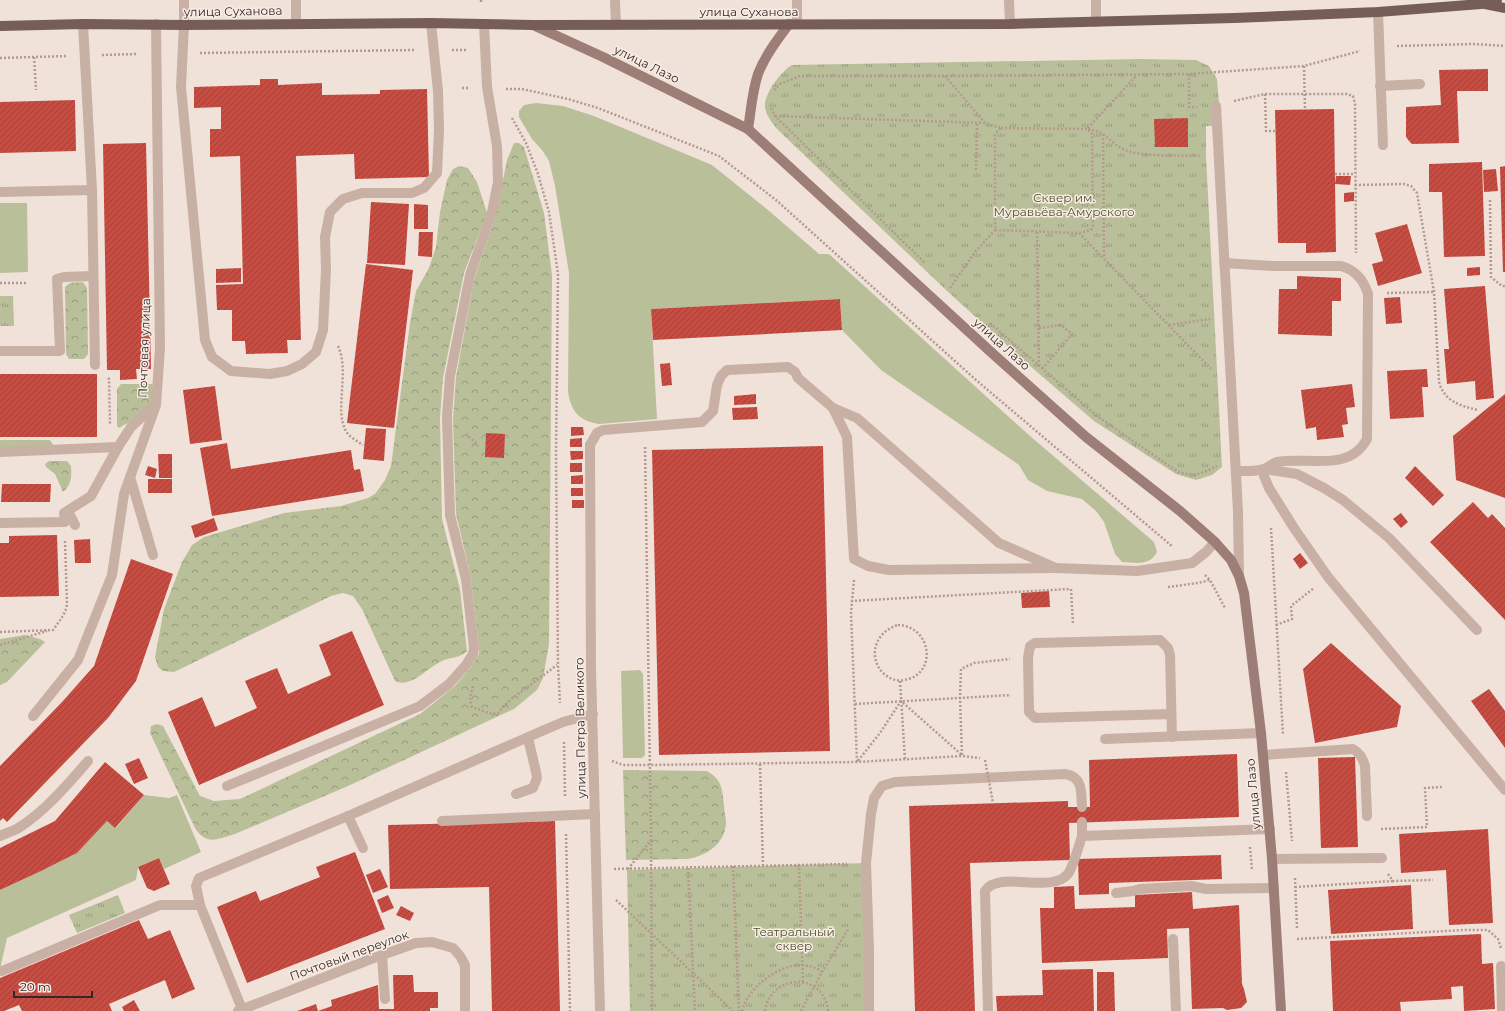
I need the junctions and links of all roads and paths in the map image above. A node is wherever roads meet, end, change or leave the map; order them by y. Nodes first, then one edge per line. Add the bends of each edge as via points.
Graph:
1 (184, 0) edge
2 (296, 0) edge
3 (615, 0) edge
4 (797, 0) edge
5 (1009, 0) edge
6 (1096, 0) edge
7 (1497, 0) edge
8 (1481, 4) junction
9 (1505, 8) edge
10 (1378, 12) junction
11 (1096, 22) junction
12 (296, 23) junction
13 (432, 23) junction
14 (83, 24) junction
15 (156, 24) junction
16 (484, 24) junction
17 (793, 24) junction
18 (1010, 24) junction
19 (184, 25) junction
20 (533, 25) junction
21 (616, 25) junction
22 (0, 26) edge
23 (1379, 46) junction
24 (1505, 46) edge
25 (434, 50) junction
26 (486, 50) junction
27 (183, 53) junction
28 (34, 57) dead end
29 (1304, 66) junction
30 (1190, 74) junction
31 (1136, 75) junction
32 (944, 76) junction
33 (1420, 84) dead end
34 (1380, 86) junction
35 (487, 87) junction
36 (36, 90) dead end
37 (772, 94) dead end
38 (1265, 94) junction
39 (770, 104) dead end
40 (1216, 106) junction
41 (1305, 110) dead end
42 (775, 116) junction
43 (977, 123) junction
44 (985, 123) junction
45 (1001, 128) junction
46 (748, 129) junction
47 (1088, 129) junction
48 (1276, 131) dead end
49 (1103, 133) junction
50 (526, 143) dead end
51 (1383, 145) dead end
52 (1206, 156) dead end
53 (976, 170) dead end
54 (1335, 174) dead end
55 (1355, 174) junction
56 (1355, 185) junction
57 (92, 190) junction
58 (0, 192) edge
59 (1490, 200) dead end
60 (995, 230) junction
61 (1037, 232) junction
62 (1079, 233) junction
63 (1104, 258) junction
64 (1224, 263) junction
65 (927, 266) dead end
66 (1357, 275) junction
67 (93, 276) junction
68 (28, 282) dead end
69 (0, 283) edge
70 (1505, 286) edge
71 (1434, 292) junction
72 (956, 293) dead end
73 (1384, 293) dead end
74 (1213, 318) dead end
75 (986, 319) dead end
76 (1169, 325) junction
77 (1039, 328) junction
78 (323, 330) junction
79 (0, 352) edge
80 (94, 365) joint
81 (1041, 368) junction
82 (1211, 369) dead end
83 (156, 405) junction
84 (833, 408) junction
85 (1478, 410) dead end
86 (110, 423) dead end
87 (644, 426) junction
88 (362, 445) dead end
89 (118, 448) junction
90 (0, 452) edge
91 (1221, 464) dead end
92 (1264, 469) junction
93 (1236, 471) junction
94 (130, 477) junction
95 (68, 511) junction
96 (65, 522) junction
97 (0, 523) edge
98 (76, 525) dead end
99 (1215, 542) junction
100 (153, 555) dead end
101 (854, 559) junction
102 (1192, 563) junction
103 (1056, 568) junction
104 (1239, 576) junction
105 (1328, 577) junction
106 (851, 601) junction
107 (1227, 612) dead end
108 (1276, 625) dead end
109 (53, 630) junction
110 (1476, 630) dead end
111 (0, 632) edge
112 (1074, 642) junction
113 (0, 645) edge
114 (1028, 658) junction
115 (558, 665) junction
116 (900, 681) junction
117 (474, 684) dead end
118 (1028, 694) junction
119 (960, 698) junction
120 (901, 701) junction
121 (855, 704) junction
122 (593, 714) junction
123 (1171, 714) junction
124 (33, 716) dead end
125 (563, 722) junction
126 (1261, 733) junction
127 (1172, 736) junction
128 (528, 738) junction
129 (1105, 739) dead end
130 (1262, 755) junction
131 (962, 756) junction
132 (594, 757) junction
133 (905, 760) junction
134 (88, 761) dead end
135 (857, 762) junction
136 (760, 764) junction
137 (649, 765) junction
138 (227, 786) dead end
139 (1442, 787) dead end
140 (1505, 790) edge
141 (516, 794) dead end
142 (993, 803) dead end
143 (1082, 807) dead end
144 (595, 814) junction
145 (348, 816) junction
146 (565, 816) junction
147 (1367, 816) joint
148 (442, 820) dead end
149 (1082, 822) dead end
150 (1249, 829) junction
151 (1270, 829) junction
152 (0, 836) edge
153 (1082, 836) junction
154 (651, 840) junction
155 (362, 848) dead end
156 (1382, 858) joint
157 (1272, 859) junction
158 (866, 863) junction
159 (799, 864) junction
160 (763, 865) junction
161 (733, 866) junction
162 (651, 868) junction
163 (688, 868) junction
164 (1433, 880) dead end
165 (1393, 881) junction
166 (1253, 887) junction
167 (1295, 887) dead end
168 (1274, 888) junction
169 (1116, 893) dead end
170 (200, 905) junction
171 (627, 911) dead end
172 (850, 926) dead end
173 (652, 934) junction
174 (1297, 939) dead end
175 (1174, 940) dead end
176 (382, 956) junction
177 (802, 965) junction
178 (1501, 966) joint
179 (2, 971) dead end
180 (822, 972) junction
181 (693, 973) junction
182 (803, 982) junction
183 (814, 986) junction
184 (385, 999) dead end
185 (240, 1010) edge
186 (465, 1011) edge
187 (570, 1011) edge
188 (600, 1011) edge
189 (652, 1011) edge
190 (694, 1011) edge
191 (733, 1011) edge
192 (740, 1011) edge
193 (765, 1011) edge
194 (801, 1011) edge
195 (828, 1011) edge
196 (868, 1011) edge
197 (988, 1011) edge
198 (1176, 1011) edge
199 (1281, 1011) edge
200 (1502, 1011) edge

1 - 19 street
2 - 12 street
3 - 21 street
4 - 17 street
5 - 18 street
6 - 11 street
7 - 8 main road, улица Суханова
8 - 9 main road
8 - 10 main road, улица Суханова
10 - 11 main road, улица Суханова
10 - 23 street
11 - 18 main road, улица Суханова
12 - 13 main road, улица Суханова
12 - 19 main road, улица Суханова
13 - 16 main road, улица Суханова
13 - 25 street
14 - 15 main road, улица Суханова
14 - 22 main road, улица Суханова
14 - 57 street
15 - 19 main road, улица Суханова
15 - 83 street, Почтовая улица via 160,348
16 - 20 main road, улица Суханова
16 - 26 street
17 - 18 main road, улица Суханова
17 - 21 main road, улица Суханова
17 - 46 main road via 767,55 758,74
19 - 27 street
20 - 21 main road, улица Суханова
20 - 46 main road, улица Лазо
23 - 24 path
23 - 29 path
23 - 34 street
25 - 26 path
25 - 27 path
25 - 78 street via 439,130 437,173 424,188 412,193 362,193 343,199 330,212 325,236
26 - 35 street
27 - 78 street via 181,87 204,332 212,357 231,371 270,374 288,371 302,364 316,352
28 - 36 path
29 - 30 path
29 - 41 path, bridge
30 - 31 path
30 - 40 path via 1189,107
31 - 32 path
31 - 47 path
32 - 37 path via 800,76 780,84
32 - 44 path
33 - 34 street
34 - 51 street
35 - 102 path via 522,89 568,99 598,108 719,156 776,200 976,380
35 - 138 street via 497,146 498,182 492,212 470,275 450,376 447,416 450,515 466,579 473,654 450,684 420,706
38 - 40 path
38 - 48 path via 1266,131
38 - 55 path via 1342,93 1352,96 1355,104
39 - 42 path
40 - 64 street, улица Лазо
42 - 43 path
42 - 65 path
43 - 44 path
43 - 53 path
44 - 45 path
45 - 47 path
45 - 60 path via 995,135
46 - 99 main road, улица Лазо via 992,353 1075,426
47 - 49 path
47 - 62 path via 1092,134 1093,226 1091,230
49 - 52 path via 1119,148 1127,151
49 - 63 path
50 - 115 path via 549,212 558,274
54 - 55 path
55 - 56 path
56 - 66 path
56 - 71 path via 1411,186 1416,193
57 - 58 street
57 - 67 street
59 - 70 path via 1491,277
60 - 61 path
60 - 72 path via 975,252 950,288
61 - 62 path
61 - 77 path
62 - 63 path
63 - 76 path
64 - 66 street via 1342,266
64 - 93 street, улица Лазо
66 - 92 street via 1364,282 1368,294 1367,439 1362,448 1350,456 1324,462 1276,462
67 - 79 street via 57,279 60,351
67 - 80 street
68 - 69 path
71 - 73 path
71 - 85 path via 1441,390 1455,403
74 - 76 path
75 - 81 path
76 - 82 path
77 - 81 path
77 - 81 path via 1061,325 1072,334
78 - 88 path via 337,343 342,354 342,413 346,432
80 - 86 path via 110,379
81 - 91 path via 1097,416 1178,472 1199,474
83 - 89 street via 131,427
83 - 94 street, Почтовая улица
84 - 87 street via 788,367 727,370 717,385 713,411 702,422
84 - 101 street via 847,437
84 - 103 street via 857,418 999,543
87 - 122 street, улица Петра Великого via 603,430 597,433 590,445
87 - 137 path
89 - 90 street
89 - 95 street via 91,496
92 - 93 street
92 - 105 street via 1269,488
92 - 110 street via 1297,474 1343,500 1389,538
93 - 104 street, улица Лазо
94 - 100 street
94 - 124 street, Почтовая улица via 124,494 112,575 78,660
95 - 96 street via 64,513
95 - 98 street
96 - 97 street
96 - 109 path via 66,610
99 - 102 street
99 - 104 main road, улица Лазо
101 - 103 street via 868,566 889,570
101 - 106 path
102 - 103 street via 1137,571
102 - 107 path via 1210,580
104 - 126 main road, улица Лазо via 1244,593
105 - 108 path via 1291,606 1292,619
105 - 140 street
106 - 112 path via 1071,589
106 - 121 path
109 - 111 path
109 - 113 path
112 - 114 street via 1035,643 1030,646
112 - 123 street via 1160,640 1168,648 1170,655
114 - 118 street
114 - 119 path via 974,663 961,670
115 - 117 path via 510,700 498,713 492,714 472,707 470,696
115 - 125 path
116 - 116 path via 913,678 920,672 925,664 927,650 922,637 915,630 898,625 882,634 876,646 876,656 878,666 884,673 891,679
116 - 120 path
118 - 119 path
118 - 123 street via 1029,712 1035,718
119 - 120 path
119 - 131 path
120 - 121 path
120 - 131 path
120 - 133 path
120 - 135 path
121 - 135 path
122 - 125 street
122 - 132 street, улица Петра Великого
123 - 127 street
125 - 128 street
125 - 146 path
126 - 127 street
126 - 130 main road, улица Лазо
127 - 129 street
128 - 141 street via 537,778 533,788
128 - 145 street
130 - 147 street via 1353,749 1363,758 1365,766
130 - 151 main road, улица Лазо
131 - 133 path
131 - 142 path, bridge via 975,756 985,760
132 - 137 path via 623,764
132 - 144 street, улица Петра Великого
133 - 135 path
134 - 152 street via 43,809 19,827
135 - 136 path
136 - 137 path
136 - 160 path
137 - 154 path
139 - 147 path via 1424,788 1427,827 1372,830
143 - 158 street via 1080,783 1071,775 1064,774 895,782 882,786 874,798
144 - 146 street
144 - 188 street, улица Петра Великого
145 - 155 street
145 - 170 street via 199,878 196,886
146 - 148 street
146 - 187 path
149 - 153 street
150 - 151 street
150 - 153 street
150 - 166 path
151 - 157 main road, улица Лазо
153 - 197 street via 1069,873 1062,880 1003,882 994,884 985,891
154 - 162 path
154 - 162 path via 628,869
156 - 157 street
156 - 165 path
157 - 168 main road, улица Лазо
158 - 159 path
158 - 196 street
159 - 160 path
159 - 177 path
160 - 161 path
161 - 163 path
161 - 192 path
162 - 163 path
162 - 173 path
163 - 181 path
164 - 165 path
165 - 167 path
166 - 168 street
166 - 169 street via 1206,890 1191,886 1140,888
168 - 199 main road, улица Лазо
170 - 179 street via 160,905
170 - 185 street
171 - 173 path
172 - 180 path
173 - 181 path
173 - 189 path
174 - 178 path via 1488,930 1498,938
175 - 198 street
176 - 184 street
176 - 185 street, Почтовый переулок
176 - 186 street, Почтовый переулок via 416,943 432,942 453,948 465,965
177 - 180 path via 815,967
177 - 182 path
177 - 192 path via 789,967 767,978 759,984
178 - 200 street
180 - 183 path
181 - 190 path
181 - 191 path
182 - 183 path
182 - 193 path via 788,983 778,989 770,997
183 - 194 path
183 - 195 path via 820,990

